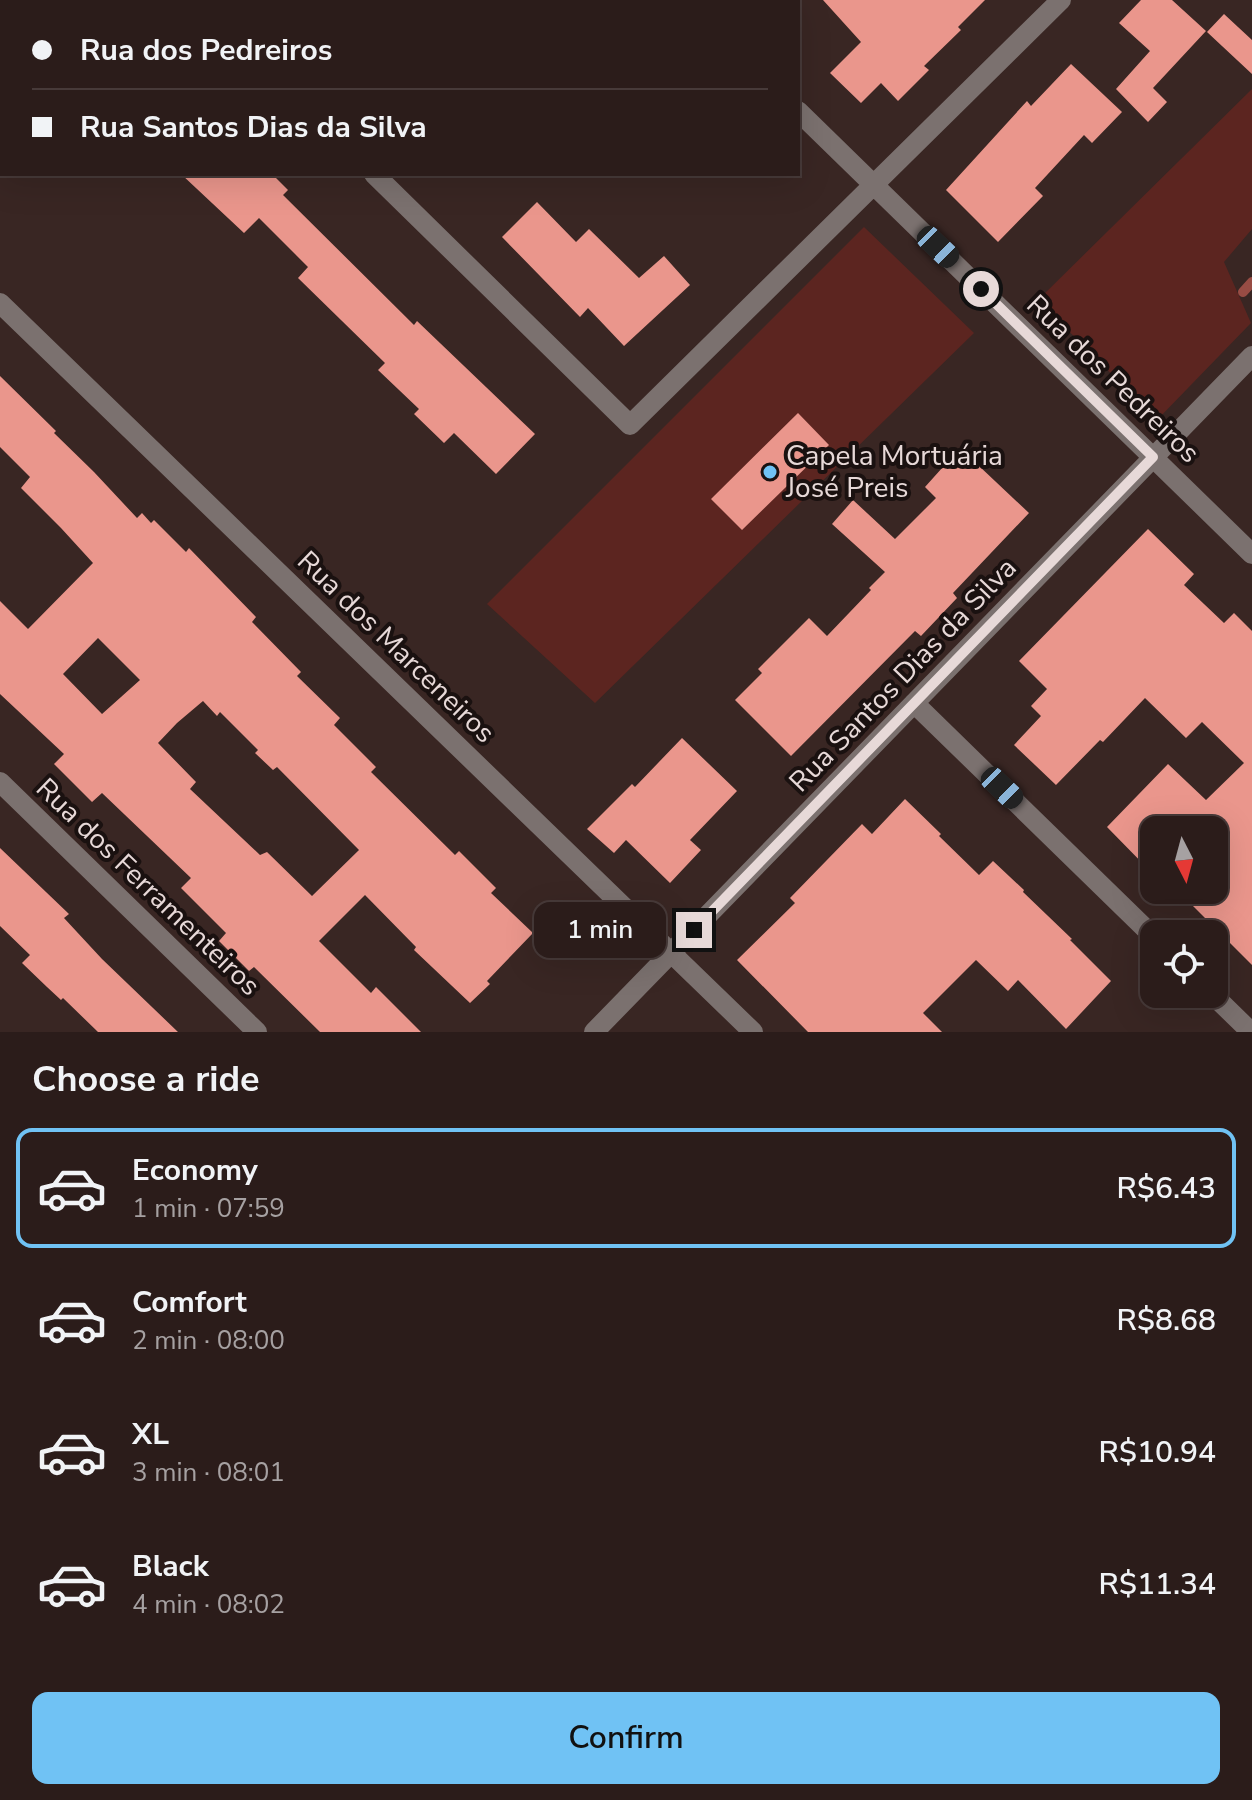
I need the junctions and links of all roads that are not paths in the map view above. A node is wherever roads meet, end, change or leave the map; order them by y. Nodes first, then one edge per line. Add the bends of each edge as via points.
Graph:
1 (1061, 0) edge
2 (800, 113) edge
3 (376, 176) edge
4 (873, 184) junction
5 (0, 303) edge
6 (1252, 356) edge
7 (1153, 457) junction
8 (1252, 554) edge
9 (914, 703) junction
10 (0, 782) edge
11 (1140, 923) edge
12 (672, 953) junction
13 (1226, 1008) edge
14 (257, 1032) edge
15 (594, 1032) edge
16 (753, 1032) edge
17 (1251, 1032) edge

1 - 4 street
2 - 4 street, Rua dos Pedreiros
3 - 4 street via 630,425
4 - 7 street, Rua dos Pedreiros
5 - 12 street, Rua dos Marceneiros
6 - 7 street, Rua Santos Dias da Silva
7 - 8 street, Rua dos Pedreiros
7 - 9 street, Rua Santos Dias da Silva
9 - 11 street
9 - 12 street, Rua Santos Dias da Silva
10 - 14 street, Rua dos Ferramenteiros
12 - 15 street, Rua Santos Dias da Silva
12 - 16 street, Rua dos Marceneiros
13 - 17 street

